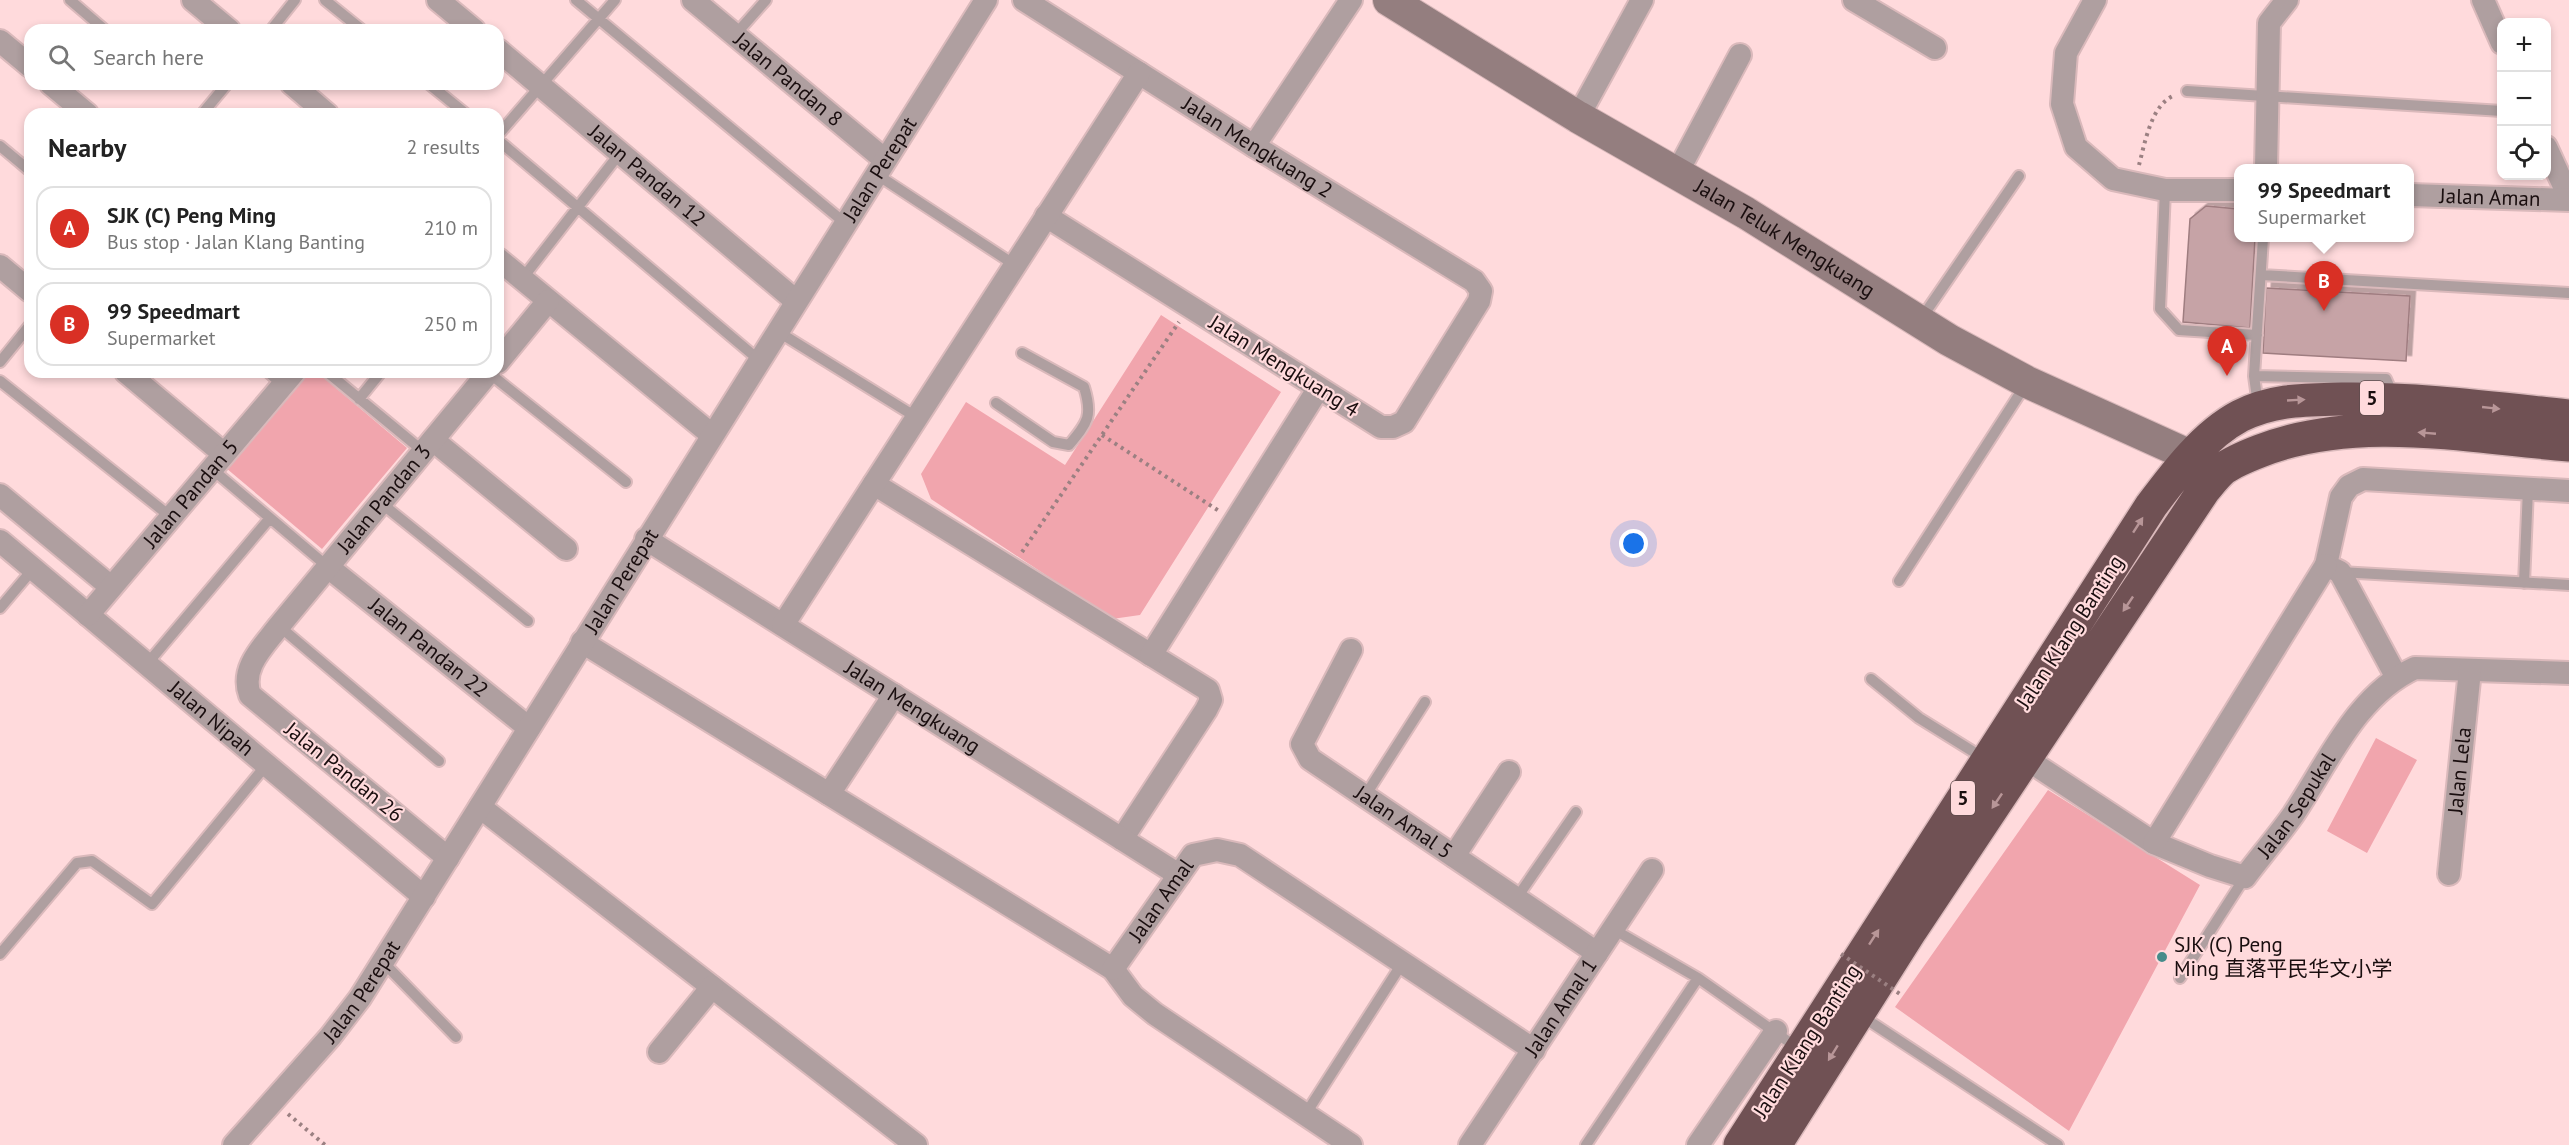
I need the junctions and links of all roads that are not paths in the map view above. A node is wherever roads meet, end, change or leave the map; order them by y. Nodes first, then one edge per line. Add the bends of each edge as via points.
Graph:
1 (70, 0) edge
2 (193, 0) edge
3 (295, 0) edge
4 (325, 0) edge
5 (438, 0) edge
6 (576, 0) edge
7 (615, 0) edge
8 (693, 0) edge
9 (766, 0) edge
10 (986, 0) edge
11 (1024, 0) edge
12 (1351, 0) edge
13 (1390, 0) edge
14 (1642, 0) edge
15 (1854, 0) edge
16 (2095, 0) edge
17 (2287, 0) edge
18 (2483, 0) edge
19 (599, 19) junction
20 (98, 24) edge
21 (222, 24) edge
22 (276, 24) edge
23 (355, 24) edge
24 (467, 24) edge
25 (2497, 32) edge
26 (735, 35) junction
27 (0, 41) edge
28 (1935, 48) dead end
29 (504, 55) edge
30 (1740, 55) dead end
31 (24, 61) edge
32 (1138, 73) junction
33 (541, 86) junction
34 (58, 90) edge
35 (222, 90) edge
36 (299, 90) edge
37 (436, 90) edge
38 (2187, 91) road end
39 (2268, 96) junction
40 (80, 108) edge
41 (207, 108) edge
42 (320, 108) edge
43 (459, 108) edge
44 (2497, 111) edge
45 (1578, 117) junction
46 (504, 128) edge
47 (504, 145) edge
48 (0, 146) edge
49 (1254, 146) junction
50 (620, 153) junction
51 (2551, 156) edge
52 (2266, 164) edge
53 (24, 166) edge
54 (880, 167) junction
55 (1677, 173) junction
56 (2019, 176) dead end
57 (2165, 190) junction
58 (2234, 190) edge
59 (2414, 195) edge
60 (2569, 199) edge
61 (578, 207) junction
62 (1046, 216) junction
63 (845, 223) junction
64 (2263, 242) edge
65 (504, 264) edge
66 (1015, 265) junction
67 (0, 266) edge
68 (2261, 275) junction
69 (522, 279) junction
70 (24, 286) edge
71 (2569, 293) edge
72 (548, 301) junction
73 (796, 301) junction
74 (1479, 301) joint
75 (1918, 322) junction
76 (777, 331) junction
77 (24, 332) edge
78 (2257, 335) junction
79 (1022, 353) dead end
80 (504, 355) edge
81 (759, 360) junction
82 (0, 362) edge
83 (2254, 376) junction
84 (132, 378) edge
85 (281, 378) edge
86 (334, 378) edge
87 (376, 378) edge
88 (484, 378) edge
89 (496, 378) edge
90 (0, 381) edge
91 (2027, 382) junction
92 (1318, 389) junction
93 (2395, 398) junction
94 (359, 399) junction
95 (996, 403) dead end
96 (2258, 408) junction
97 (2569, 416) edge
98 (916, 417) junction
99 (711, 435) junction
100 (428, 446) junction
101 (2569, 446) edge
102 (2192, 456) junction
103 (218, 462) junction
104 (2222, 470) junction
105 (626, 482) dead end
106 (874, 484) junction
107 (2528, 489) junction
108 (2569, 491) edge
109 (0, 495) edge
110 (381, 503) junction
111 (171, 517) junction
112 (270, 518) junction
113 (646, 539) junction
114 (0, 541) edge
115 (566, 549) dead end
116 (328, 567) junction
117 (2333, 568) junction
118 (33, 569) junction
119 (1899, 580) dead end
120 (2524, 583) junction
121 (2569, 585) edge
122 (111, 587) junction
123 (0, 608) edge
124 (88, 615) junction
125 (528, 621) dead end
126 (783, 625) junction
127 (279, 626) junction
128 (582, 642) junction
129 (1351, 651) dead end
130 (1151, 655) junction
131 (147, 664) junction
132 (2470, 670) junction
133 (2569, 673) edge
134 (2397, 676) junction
135 (1871, 679) dead end
136 (245, 683) joint
137 (894, 695) junction
138 (1425, 702) dead end
139 (529, 728) junction
140 (2025, 758) junction
141 (1988, 760) junction
142 (440, 761) dead end
143 (267, 764) junction
144 (1509, 772) dead end
145 (829, 794) junction
146 (1365, 796) junction
147 (480, 807) junction
148 (1576, 812) dead end
149 (1122, 839) junction
150 (2154, 843) junction
151 (1454, 856) junction
152 (448, 858) junction
153 (1652, 870) dead end
154 (2449, 873) dead end
155 (1179, 875) junction
156 (2245, 877) junction
157 (424, 897) junction
158 (1516, 899) junction
159 (1613, 929) junction
160 (1597, 953) junction
161 (0, 954) edge
162 (383, 962) junction
163 (1403, 962) junction
164 (1113, 969) junction
165 (1698, 978) junction
166 (2180, 978) dead end
167 (712, 987) junction
168 (1858, 1014) junction
169 (456, 1037) dead end
170 (1788, 1040) junction
171 (1534, 1050) junction
172 (659, 1052) dead end
173 (1305, 1115) junction
174 (234, 1145) edge
175 (916, 1145) edge
176 (1351, 1145) edge
177 (1470, 1145) edge
178 (1586, 1145) edge
179 (1698, 1145) edge
180 (1740, 1145) edge
181 (1775, 1145) edge
182 (2058, 1145) edge

1 - 20 lane
2 - 21 street
3 - 22 lane
4 - 23 lane
5 - 24 street
6 - 19 lane
7 - 19 lane
8 - 26 street, Jalan Pandan 8
9 - 26 lane
10 - 54 street, Jalan Perepat
11 - 32 street, Jalan Mengkuang 2
12 - 49 street
13 - 45 street, Jalan Teluk Mengkuang
14 - 45 street
15 - 28 street
16 - 57 street via 2066,53 2062,104 2076,147 2124,181
17 - 39 street via 2269,23
18 - 25 street
19 - 33 lane
19 - 63 lane
26 - 54 street, Jalan Pandan 8
27 - 31 street
29 - 33 street, Jalan Pandan 12
30 - 55 street
32 - 49 street, Jalan Mengkuang 2
32 - 62 street
33 - 46 lane
33 - 50 street, Jalan Pandan 12
34 - 40 street
35 - 41 lane
36 - 42 street
37 - 43 lane
38 - 39 lane
39 - 44 lane
39 - 52 street
45 - 55 street, Jalan Teluk Mengkuang
47 - 61 lane
48 - 53 lane
49 - 74 street, Jalan Mengkuang 2 via 1473,281 1481,291
50 - 61 lane
50 - 73 street, Jalan Pandan 12
51 - 60 street
54 - 63 street, Jalan Perepat
54 - 66 lane
55 - 75 street, Jalan Teluk Mengkuang
56 - 75 lane
57 - 58 street
57 - 78 lane via 2160,309 2180,330
59 - 60 street, Jalan Aman
61 - 69 lane
61 - 81 lane
62 - 66 street
62 - 92 street, Jalan Mengkuang 4
63 - 73 street, Jalan Perepat
64 - 68 lane
65 - 69 street
66 - 98 street
67 - 70 street
68 - 71 lane
68 - 78 lane
69 - 72 street
72 - 80 street
72 - 99 street
73 - 76 street, Jalan Perepat
74 - 92 street, Jalan Mengkuang 4 via 1404,422 1393,428 1382,427
75 - 91 street, Jalan Teluk Mengkuang
76 - 81 street, Jalan Perepat
76 - 98 lane
77 - 82 lane
78 - 83 lane
79 - 95 lane via 1084,387 1090,408 1086,424 1069,445 1053,442
81 - 99 street, Jalan Perepat
83 - 93 lane via 2386,379
83 - 96 lane
84 - 103 street
85 - 103 street, Jalan Pandan 5
86 - 94 lane
87 - 94 lane
88 - 100 street, Jalan Pandan 3
89 - 105 lane
90 - 111 lane
91 - 102 street, Jalan Teluk Mengkuang
91 - 119 lane
92 - 130 street
96 -> 93 highway, Jalan Klang Banting / 5 via 2293,399
93 -> 97 highway, Jalan Klang Banting / 5
94 - 100 lane
96 - 102 highway, Jalan Klang Banting / 5 via 2222,429
98 - 106 street
99 - 113 street, Jalan Perepat
100 - 110 street, Jalan Pandan 3
100 - 115 street
101 -> 104 highway, Jalan Klang Banting / 5 via 2401,431 2336,433 2304,436 2273,446
102 - 104 street, Jalan Teluk Mengkuang
141 -> 102 highway, Jalan Klang Banting / 5 via 2151,506
103 - 111 street, Jalan Pandan 5
103 - 112 lane
104 -> 140 highway, Jalan Klang Banting / 5 via 2204,490
106 - 126 street
106 - 130 street
107 - 108 street
107 - 117 street via 2363,479 2349,486 2341,497
107 - 120 lane
109 - 122 street
110 - 116 street, Jalan Pandan 3
110 - 125 lane
111 - 122 street, Jalan Pandan 5
112 - 116 lane
112 - 131 lane
113 - 126 street, Jalan Mengkuang
113 - 128 street, Jalan Perepat
114 - 118 street, Jalan Nipah
116 - 127 street, Jalan Pandan 3
116 - 139 street, Jalan Pandan 22
117 - 120 lane
117 - 134 street
117 - 150 street
118 - 123 lane
118 - 124 street, Jalan Nipah
120 - 121 lane
122 - 124 street, Jalan Pandan 5
124 - 131 street, Jalan Nipah
126 - 137 street, Jalan Mengkuang
127 - 136 street, Jalan Pandan 3 via 247,670
127 - 142 lane
128 - 139 street, Jalan Perepat
128 - 145 street
129 - 146 street, Jalan Amal 5 via 1302,744 1310,759
130 - 149 street via 1208,690 1211,700
131 - 143 street, Jalan Nipah
132 - 133 street, Jalan Sepukal
132 - 134 street, Jalan Sepukal via 2415,668
132 - 154 street, Jalan Lela
134 - 156 street, Jalan Sepukal via 2368,700 2292,817
135 - 141 lane via 1919,718
136 - 152 street, Jalan Pandan 26 via 250,695
137 - 145 street
137 - 149 street, Jalan Mengkuang
138 - 146 lane
139 - 147 street, Jalan Perepat
140 - 150 street, Jalan Sepukal
140 -> 168 highway, Jalan Klang Banting / 5
170 -> 141 highway, Jalan Klang Banting / 5
143 - 157 street, Jalan Nipah
143 - 161 lane via 152,904 92,861 77,863
144 - 151 street
145 - 164 street
146 - 151 street, Jalan Amal 5
147 - 152 street, Jalan Perepat
147 - 167 street
148 - 158 lane
149 - 155 street, Jalan Mengkuang
150 - 156 street, Jalan Sepukal
151 - 158 street, Jalan Amal 5
152 - 157 street, Jalan Perepat
153 - 159 street, Jalan Amal 1
155 - 163 street, Jalan Amal via 1194,855 1217,850 1240,855
155 - 164 street, Jalan Amal
156 - 166 lane
157 - 162 street, Jalan Perepat
158 - 160 street, Jalan Amal 5
159 - 160 street, Jalan Amal 1
159 - 165 lane
160 - 171 street, Jalan Amal 1
162 - 169 lane
162 - 174 street, Jalan Perepat via 330,1036
163 - 171 street, Jalan Amal
163 - 173 lane
164 - 173 street via 1133,996 1155,1014
165 - 170 lane
165 - 178 lane
167 - 172 street
167 - 175 street
168 -> 181 highway, Jalan Klang Banting / 5
168 - 182 lane
170 - 179 street
170 - 180 highway, Jalan Klang Banting / 5
171 - 177 street, Jalan Amal 1
173 - 176 street

